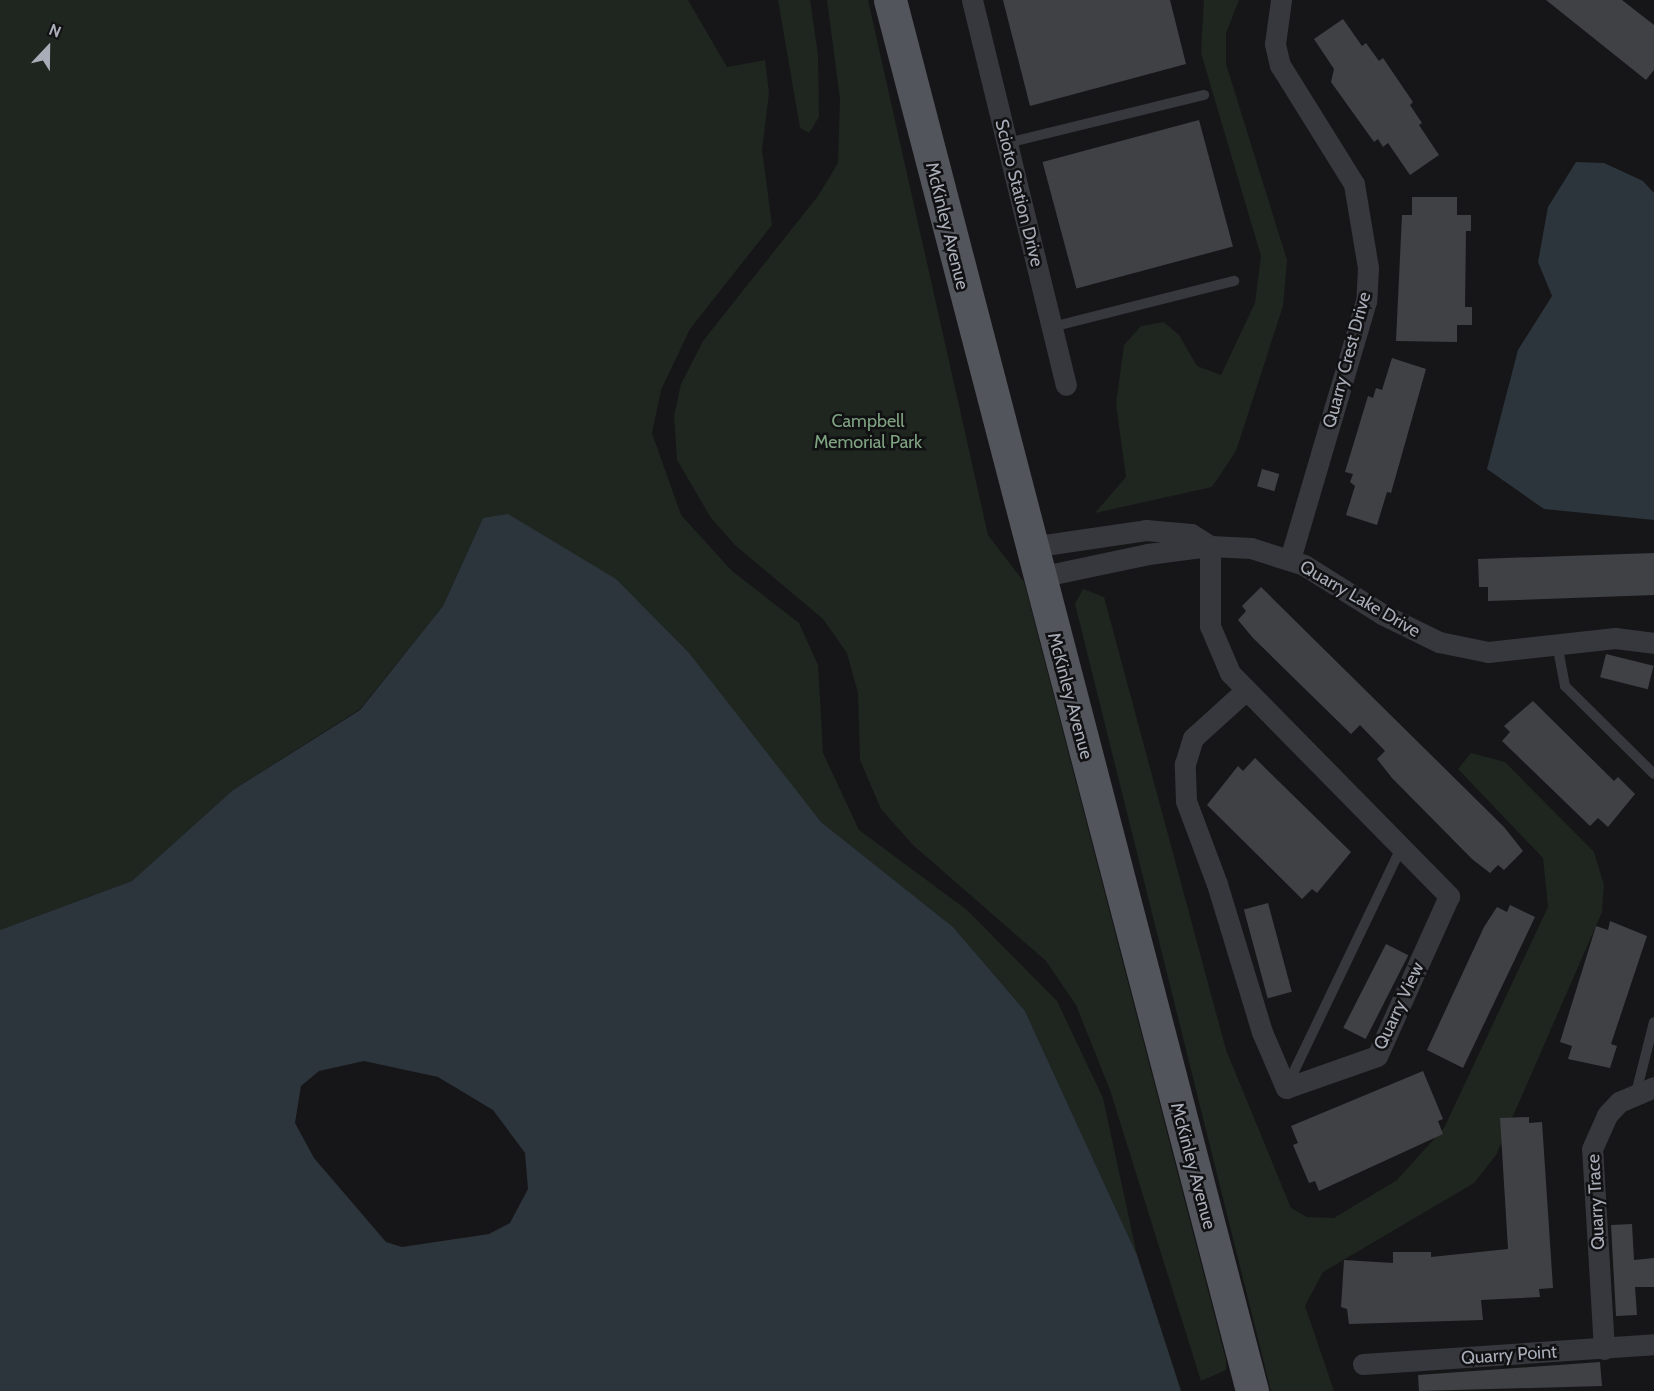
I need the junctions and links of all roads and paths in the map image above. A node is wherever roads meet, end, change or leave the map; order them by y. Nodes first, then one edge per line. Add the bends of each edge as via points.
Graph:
1 (890, 0) edge
2 (972, 0) edge
3 (1281, 0) edge
4 (1204, 95) dead end
5 (1007, 143) junction
6 (1234, 281) dead end
7 (1052, 327) junction
8 (1066, 385) dead end
9 (1146, 530) junction
10 (1210, 546) junction
11 (1148, 554) junction
12 (1290, 559) junction
13 (1035, 562) junction
14 (1654, 643) edge
15 (1557, 644) junction
16 (1245, 691) junction
17 (1654, 774) edge
18 (1401, 848) junction
19 (1654, 1022) edge
20 (1286, 1088) junction
21 (1645, 1090) edge
22 (1654, 1344) edge
23 (1604, 1349) junction
24 (1363, 1364) dead end
25 (1252, 1391) edge

1 - 13 main road, McKinley Avenue
2 - 5 street, Scioto Station Drive
3 - 12 street, Quarry Crest Drive via 1275,44 1280,65 1354,184 1368,268 1366,301
4 - 5 lane
5 - 7 street, Scioto Station Drive
6 - 7 lane
7 - 8 street, Scioto Station Drive
9 - 10 street, Quarry Lake Drive via 1191,534
9 - 11 lane
9 - 13 street, Quarry Lake Drive
10 - 11 street, Quarry Lake Drive
10 - 12 street, Quarry Lake Drive via 1251,548
10 - 16 street, Quarry View via 1210,626 1216,648
11 - 13 street, Quarry Lake Drive
12 - 15 street, Quarry Lake Drive via 1438,642 1488,652
13 - 25 main road, McKinley Avenue
14 - 15 street, Quarry Lake Drive via 1615,638
15 - 17 lane via 1565,686
16 - 18 street, Quarry View
16 - 20 street via 1193,738 1185,764 1186,801 1217,884 1262,1032
18 - 20 lane
18 - 20 street, Quarry View via 1449,896 1377,1056
19 - 21 lane
21 - 23 street, Quarry Trace via 1606,1115 1592,1149
22 - 23 street, Quarry Point
23 - 24 street, Quarry Point

